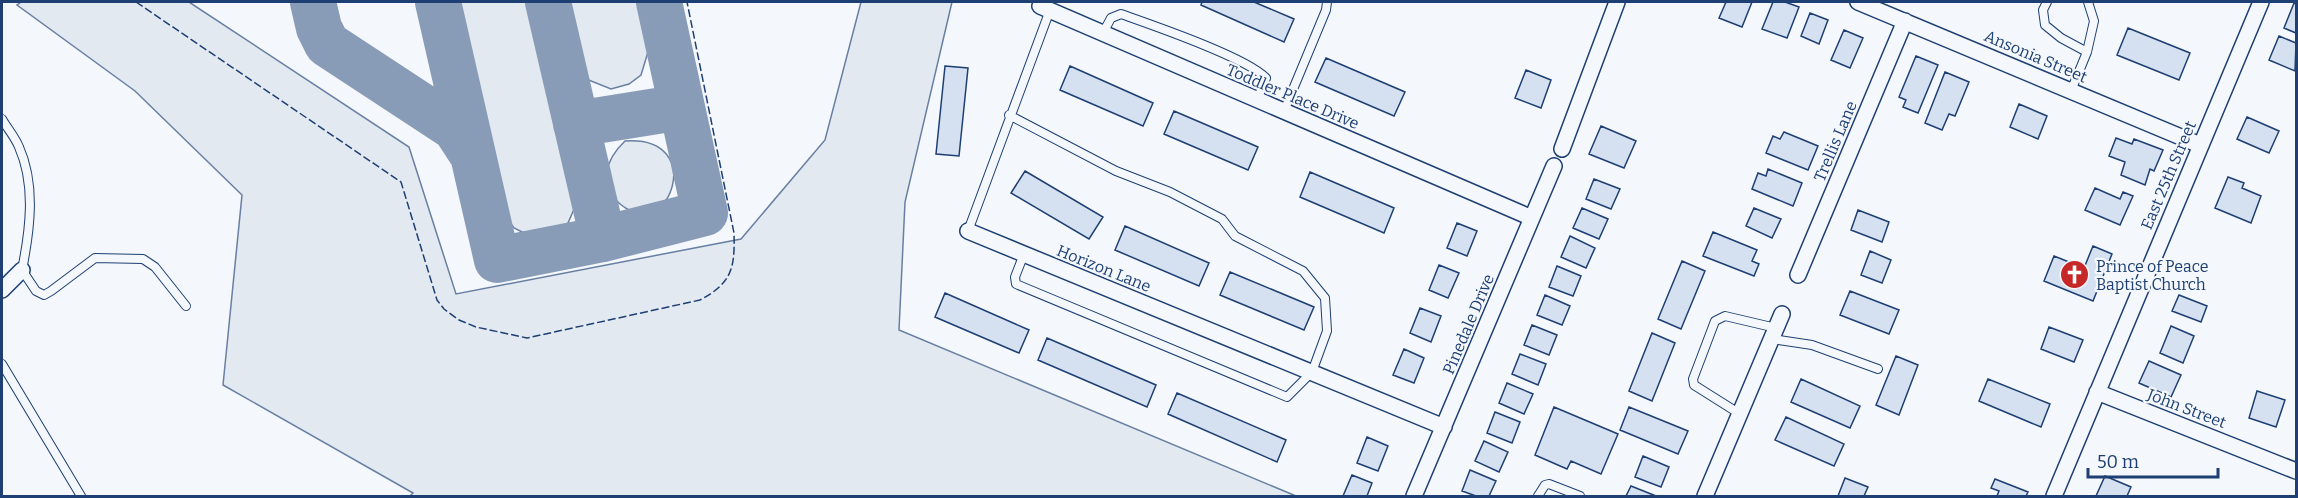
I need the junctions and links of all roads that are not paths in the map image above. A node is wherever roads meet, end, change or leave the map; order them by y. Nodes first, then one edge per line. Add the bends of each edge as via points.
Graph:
1 (1327, 2) edge
2 (1617, 2) edge
3 (1858, 2) edge
4 (2047, 2) edge
5 (2088, 2) edge
6 (2261, 2) edge
7 (1044, 6) edge
8 (1905, 21) junction
9 (1103, 33) junction
10 (2087, 51) junction
11 (2071, 91) junction
12 (1257, 100) junction
13 (1284, 111) junction
14 (1009, 115) junction
15 (2, 119) edge
16 (2200, 145) junction
17 (1562, 149) dead end
18 (1554, 166) dead end
19 (1532, 219) junction
20 (968, 231) joint
21 (1024, 254) junction
22 (22, 270) junction
23 (1798, 275) dead end
24 (2, 290) edge
25 (186, 306) dead end
26 (1777, 327) junction
27 (2, 364) edge
28 (1878, 369) dead end
29 (1312, 372) junction
30 (2097, 392) junction
31 (1740, 414) junction
32 (1444, 427) junction
33 (2296, 471) edge
34 (81, 496) edge
35 (1414, 496) edge
36 (1538, 496) edge
37 (1580, 496) edge
38 (1706, 496) edge
39 (2054, 496) edge

1 - 13 lane
2 - 17 street
3 - 8 street, Ansonia Street
4 - 10 lane via 2043,10 2045,26
5 - 10 lane via 2094,21
6 - 16 street, East 25th Street
7 - 9 street, Toddler Place Drive
7 - 14 lane, Horizon Lane
8 - 11 street, Ansonia Street
8 - 23 street, Trellis Lane
9 - 12 street, Toddler Place Drive
9 - 12 lane via 1112,18 1121,14 1222,54 1266,78
10 - 11 lane
11 - 16 street, Ansonia Street
12 - 13 street, Toddler Place Drive
13 - 19 street, Toddler Place Drive
14 - 20 lane, Horizon Lane
14 - 29 lane via 1116,171 1170,192 1222,219 1235,236 1303,271 1325,298 1327,330
15 - 22 lane via 19,147 29,192 30,227
16 - 30 street, East 25th Street
18 - 19 street, Pinedale Drive
19 - 32 street, Pinedale Drive
20 - 21 street, Horizon Lane
21 - 29 street, Horizon Lane
21 - 29 lane via 1016,284 1276,393 1287,397
22 - 24 street
22 - 25 lane via 36,291 45,295 95,258 144,259
26 - 28 lane via 1812,345
26 - 31 street
26 - 31 lane via 1725,316 1715,321 1694,385
27 - 34 lane
29 - 32 street, Horizon Lane
30 - 33 street, John Street
30 - 39 street, East 25th Street
31 - 38 street
32 - 35 street, Pinedale Drive
36 - 37 lane via 1549,484

